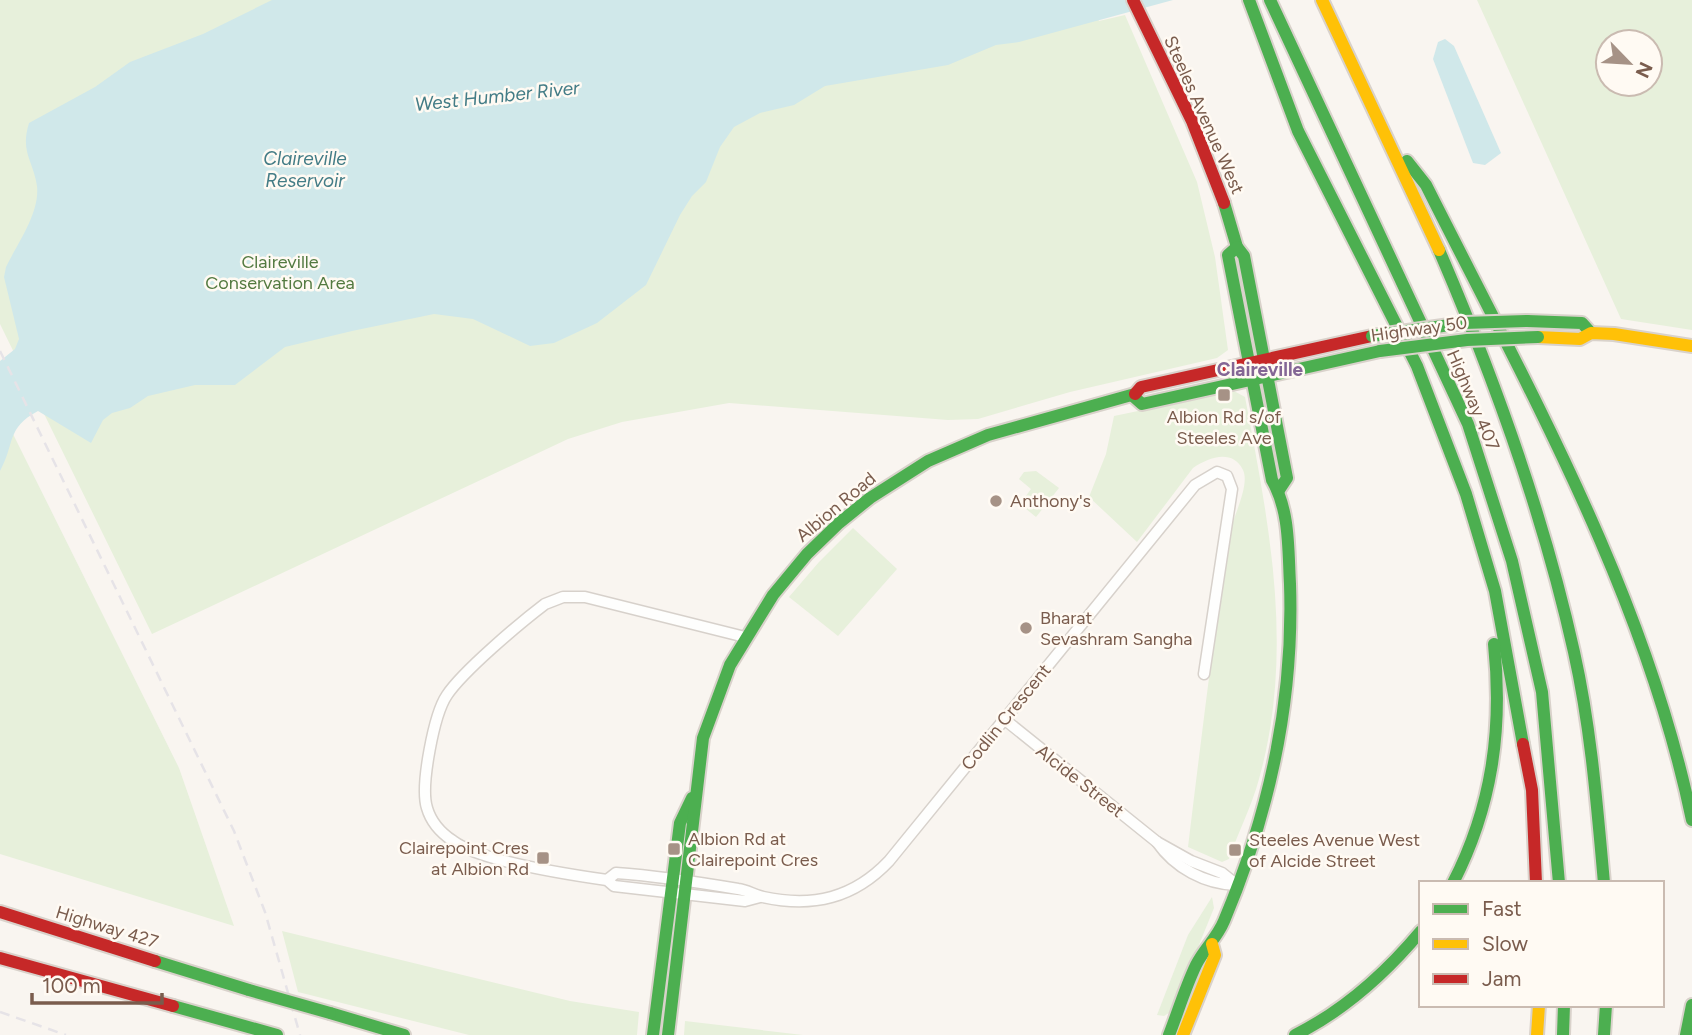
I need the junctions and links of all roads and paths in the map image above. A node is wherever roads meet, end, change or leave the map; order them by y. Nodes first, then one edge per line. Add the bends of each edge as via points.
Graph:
1 (1133, 0) edge
2 (1249, 0) edge
3 (1270, 0) edge
4 (1322, 0) edge
5 (1392, 142) junction
6 (1237, 247) junction
7 (1591, 333) junction
8 (1692, 346) edge
9 (1264, 360) junction
10 (1249, 363) junction
11 (1267, 376) junction
12 (1252, 379) junction
13 (1133, 396) junction
14 (1279, 490) junction
15 (1487, 567) junction
16 (745, 637) junction
17 (1204, 674) dead end
18 (1004, 719) junction
19 (696, 788) junction
20 (1692, 820) edge
21 (673, 878) junction
22 (607, 880) junction
23 (1454, 881) edge
24 (1536, 881) edge
25 (1559, 881) edge
26 (1604, 881) edge
27 (1237, 885) junction
28 (687, 887) junction
29 (671, 892) junction
30 (0, 912) edge
31 (1419, 934) edge
32 (1212, 944) junction
33 (0, 958) edge
34 (1692, 1005) edge
35 (1539, 1007) edge
36 (1564, 1007) edge
37 (1606, 1007) edge
38 (246, 1032) edge
39 (277, 1035) edge
40 (404, 1035) edge
41 (653, 1035) edge
42 (668, 1035) edge
43 (1169, 1035) edge
44 (1183, 1035) edge
45 (1295, 1035) edge
46 (1537, 1035) edge
47 (1563, 1035) edge
48 (1604, 1035) edge
49 (1686, 1035) edge

1 - 6 main road, Steeles Avenue West via 1209,161
2 - 15 main road via 1298,131 1417,366 1466,494
3 - 25 main road, Highway 407 via 1468,424 1512,561 1542,692
4 - 5 main road, Highway 407
5 - 20 main road via 1426,185 1598,533 1664,696
5 - 26 main road, Highway 407 via 1522,458 1553,565 1568,618 1589,733
6 - 9 main road, Steeles Avenue West via 1244,256
6 - 10 main road, Steeles Avenue West via 1228,255
7 - 8 main road, Highway 50
7 - 9 main road, Highway 50, bridge via 1581,323 1464,323 1372,336
7 - 11 main road, Highway 50, bridge via 1580,339 1467,340 1380,351
9 - 10 main road, Albion Road
9 - 11 main road, Steeles Avenue West
10 - 12 main road, Steeles Avenue West
10 - 13 main road, Albion Road via 1141,387
11 - 12 main road, Highway 50
11 - 14 main road, Steeles Avenue West via 1287,478
12 - 13 main road, Albion Road via 1142,404
12 - 14 main road, Steeles Avenue West via 1272,480
13 - 16 main road, Albion Road via 988,435 910,472 861,505 807,554
14 - 27 main road, Steeles Avenue West via 1290,590 1285,702 1268,797
15 - 23 main road via 1498,730 1487,800
15 - 24 main road via 1532,790
16 - 19 main road, Albion Road via 710,713
16 - 22 street via 597,599 564,597 537,611 447,694 433,726 425,795 438,827 456,844 472,850 549,871
17 - 18 street, Codlin Crescent via 1232,489 1227,476 1217,472 1195,485
18 - 27 street, Alcide Street via 1186,870 1218,884
18 - 28 street, Codlin Crescent via 889,861 843,896 820,901 760,897 745,901
19 - 21 main road, Albion Road via 680,823
19 - 28 main road, Albion Road
21 - 22 street via 616,873
21 - 28 street
21 - 29 main road, Albion Road
22 - 29 street via 614,886
27 - 32 main road, Steeles Avenue West
28 - 29 street
28 - 42 main road, Albion Road
29 - 41 main road, Albion Road
30 - 40 main road, Highway 427, bridge
31 - 45 main road via 1358,994
32 - 43 main road, Steeles Avenue West via 1202,952
32 - 44 main road, Steeles Avenue West via 1215,955
33 - 38 main road via 215,1019
34 - 49 main road
35 - 46 main road
36 - 47 main road
37 - 48 main road
38 - 39 main road

